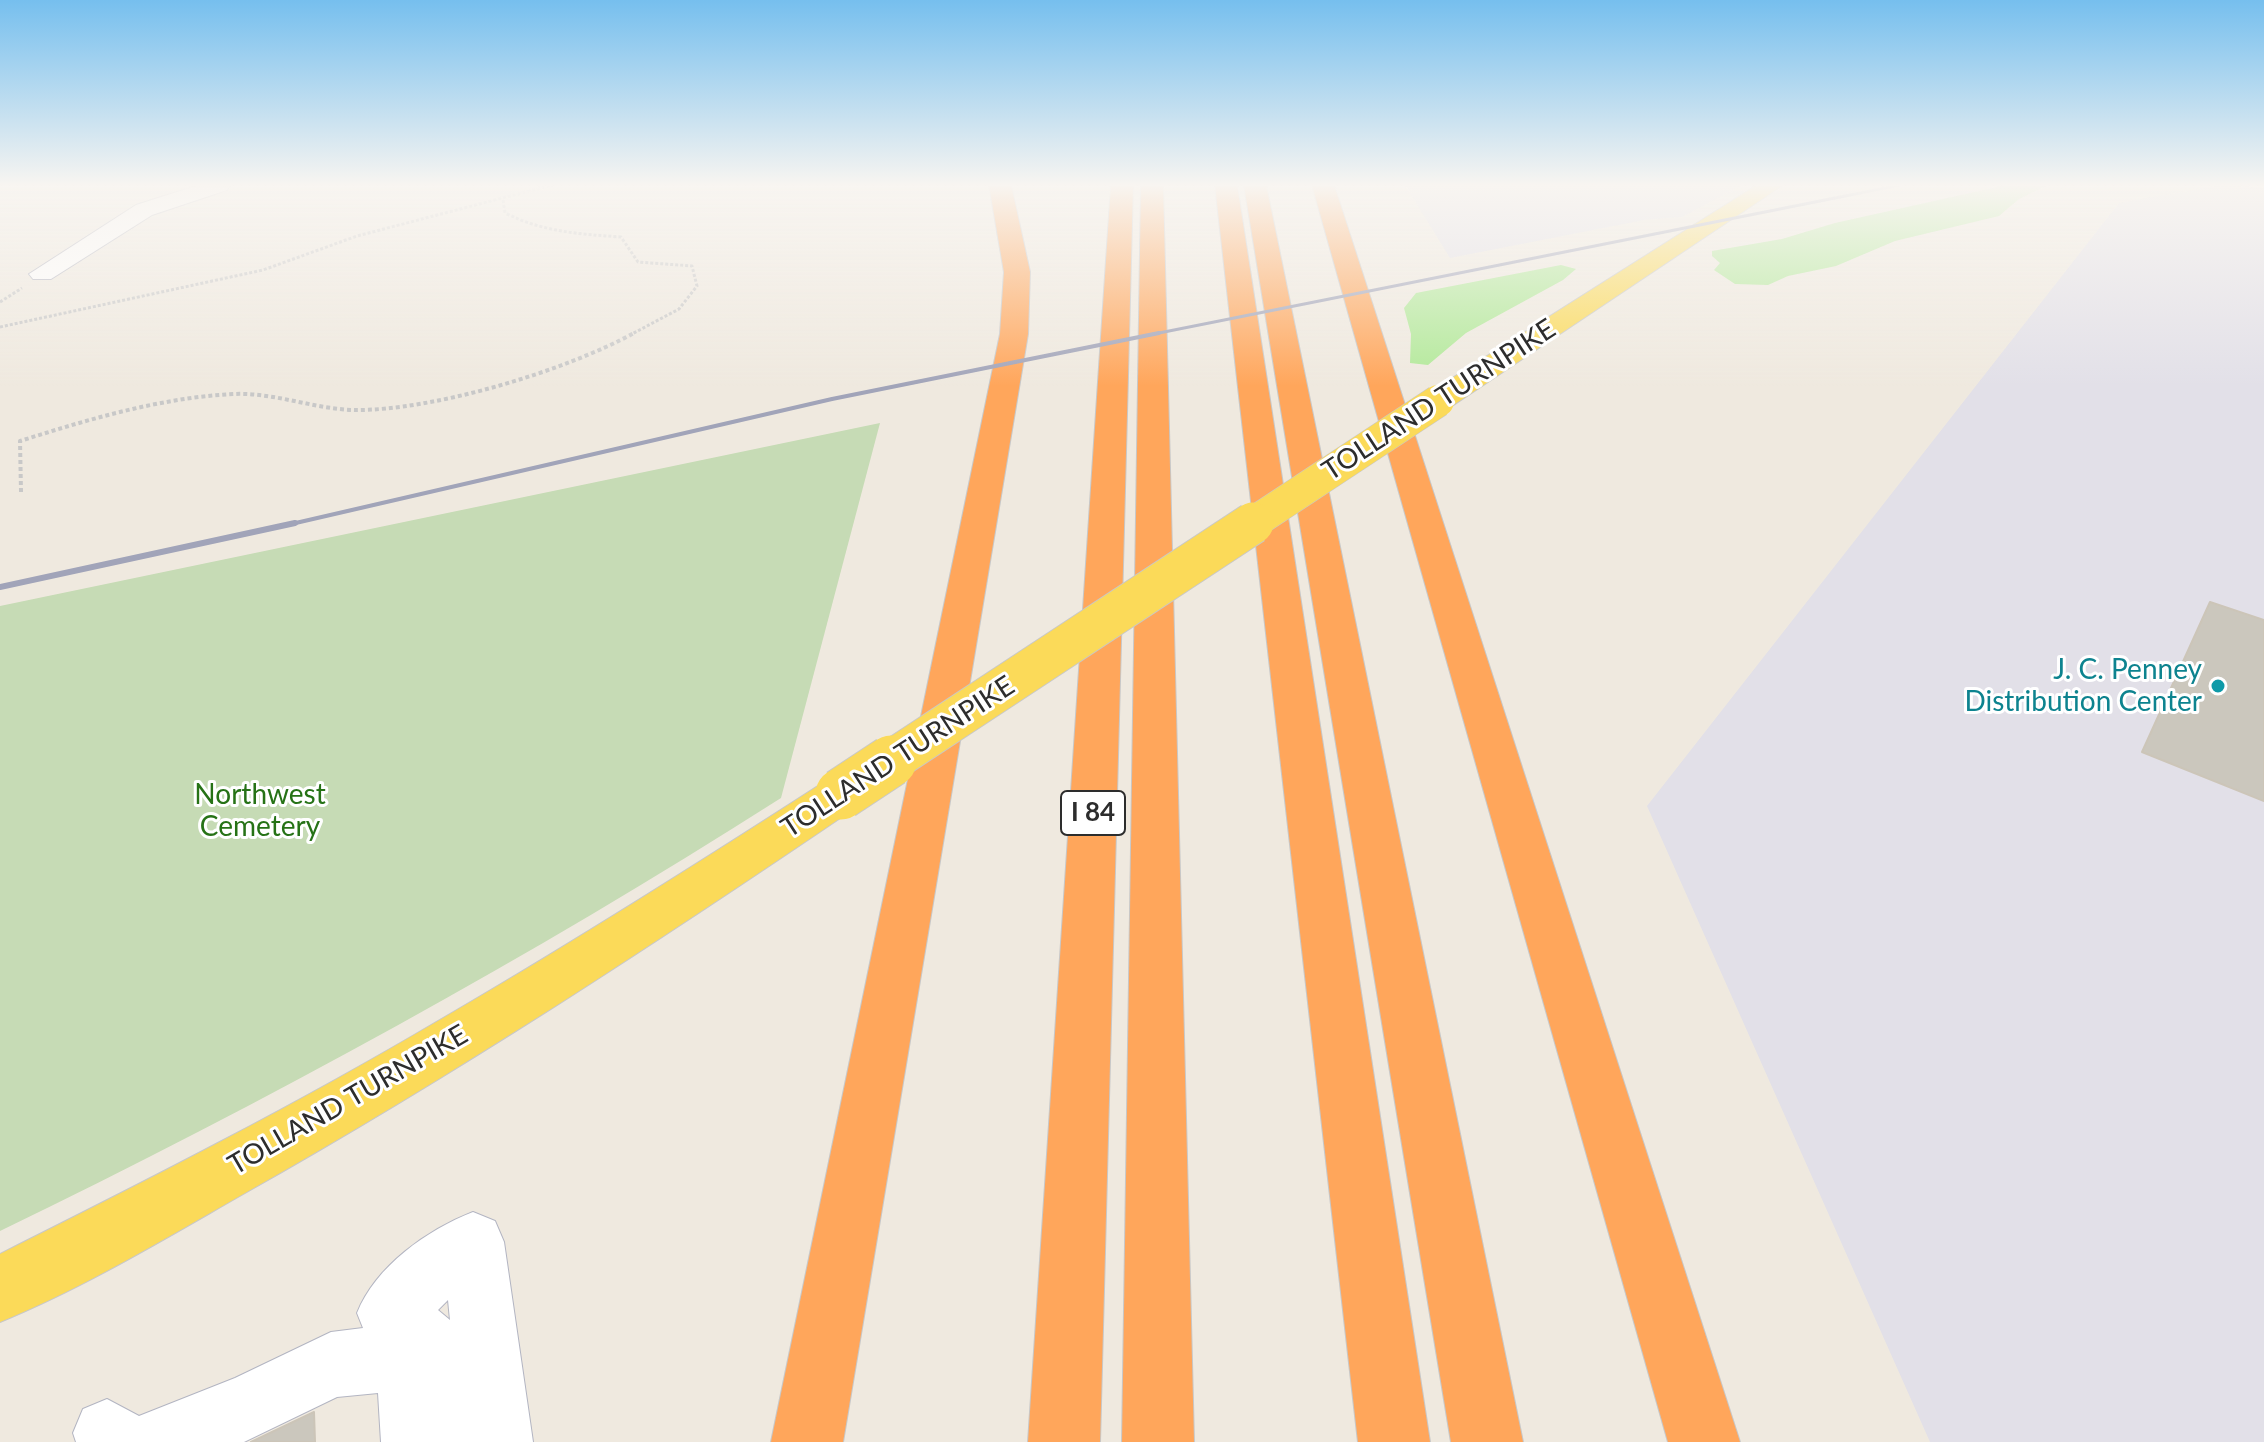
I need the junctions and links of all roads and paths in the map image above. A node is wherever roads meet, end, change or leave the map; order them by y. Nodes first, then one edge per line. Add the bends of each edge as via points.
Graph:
1 (77, 252) edge
2 (312, 252) edge
3 (631, 252) edge
4 (1012, 252) edge
5 (1122, 252) edge
6 (1127, 252) edge
7 (1235, 252) edge
8 (1267, 252) edge
9 (1343, 252) edge
10 (1668, 252) edge
11 (42, 274) dead end
12 (0, 327) edge
13 (21, 492) dead end
14 (0, 1289) edge
15 (127, 1439) edge
16 (416, 1442) edge
17 (445, 1442) edge
18 (498, 1442) edge
19 (807, 1442) edge
20 (1064, 1442) edge
21 (1158, 1442) edge
22 (1394, 1442) edge
23 (1487, 1442) edge
24 (1704, 1442) edge

1 - 11 street
2 - 12 path via 263,270
3 - 13 path via 638,262 692,266 697,286 679,309 607,348 406,409 351,410 236,394 126,408 20,441
4 - 19 highway via 1017,272 1014,334
5 - 20 highway, I 84
6 - 21 highway
7 - 22 highway
8 - 23 highway
9 - 24 highway
10 - 14 main road, TOLLAND TURNPIKE, bridge via 611,944 266,1148
15 - 16 street via 254,1404 331,1365 399,1357 409,1367
17 - 18 street via 436,1350 389,1313 455,1250 473,1242

